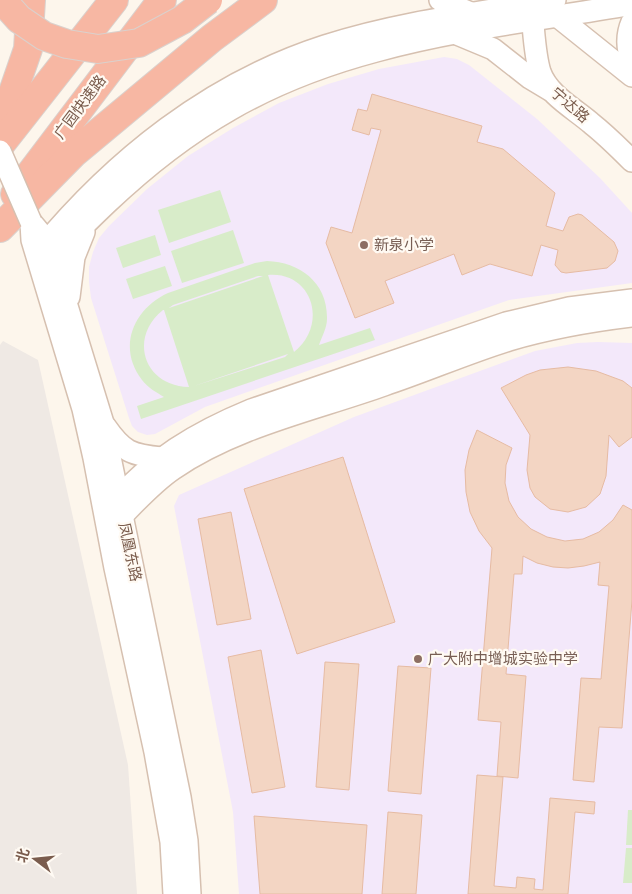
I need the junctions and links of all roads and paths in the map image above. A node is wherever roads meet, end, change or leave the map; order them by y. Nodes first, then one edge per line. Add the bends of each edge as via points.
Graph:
1 (2, 0) edge
2 (31, 0) edge
3 (114, 0) edge
4 (162, 0) edge
5 (208, 0) edge
6 (235, 0) edge
7 (263, 0) edge
8 (440, 0) edge
9 (632, 4) edge
10 (543, 9) edge
11 (473, 14) junction
12 (632, 22) edge
13 (457, 34) junction
14 (632, 62) edge
15 (632, 76) edge
16 (554, 92) junction
17 (0, 118) edge
18 (115, 119) junction
19 (0, 145) edge
20 (0, 151) edge
21 (632, 161) edge
22 (96, 214) junction
23 (0, 216) edge
24 (0, 228) edge
25 (45, 256) junction
26 (632, 300) edge
27 (68, 307) junction
28 (632, 316) edge
29 (103, 423) junction
30 (162, 458) junction
31 (113, 513) junction
32 (174, 894) edge
33 (190, 894) edge

1 - 5 highway, bridge via 18,20 44,36 98,49 138,43 182,20
2 - 17 highway via 28,49 11,98
3 - 19 highway
4 - 23 highway, 广园快速路 via 28,174
6 - 18 highway
7 - 18 highway
8 - 11 street
9 - 10 street
10 - 11 street
10 - 13 street
10 - 15 street
10 - 16 street, 宁达路 via 540,72
11 - 25 street via 324,46 245,80 179,119 118,167 85,199
12 - 14 street via 627,40
13 - 16 street via 493,49
13 - 22 street via 376,51 326,66 255,96 219,115 168,150
16 - 21 street, 宁达路
18 - 24 highway via 74,153
20 - 25 street, 凤凰东路, bridge
22 - 25 street
22 - 27 street via 82,234 74,257
25 - 27 street, 凤凰东路
25 - 31 street, 凤凰东路
26 - 30 street via 569,308 506,323 243,413 196,435
27 - 29 street, 凤凰东路
28 - 31 street via 571,324 511,340 246,432 216,444 173,469
29 - 30 street via 124,448
29 - 31 street, 凤凰东路
30 - 31 street via 147,469
31 - 32 street, 凤凰东路 via 171,842
31 - 33 street, 凤凰东路 via 180,796

